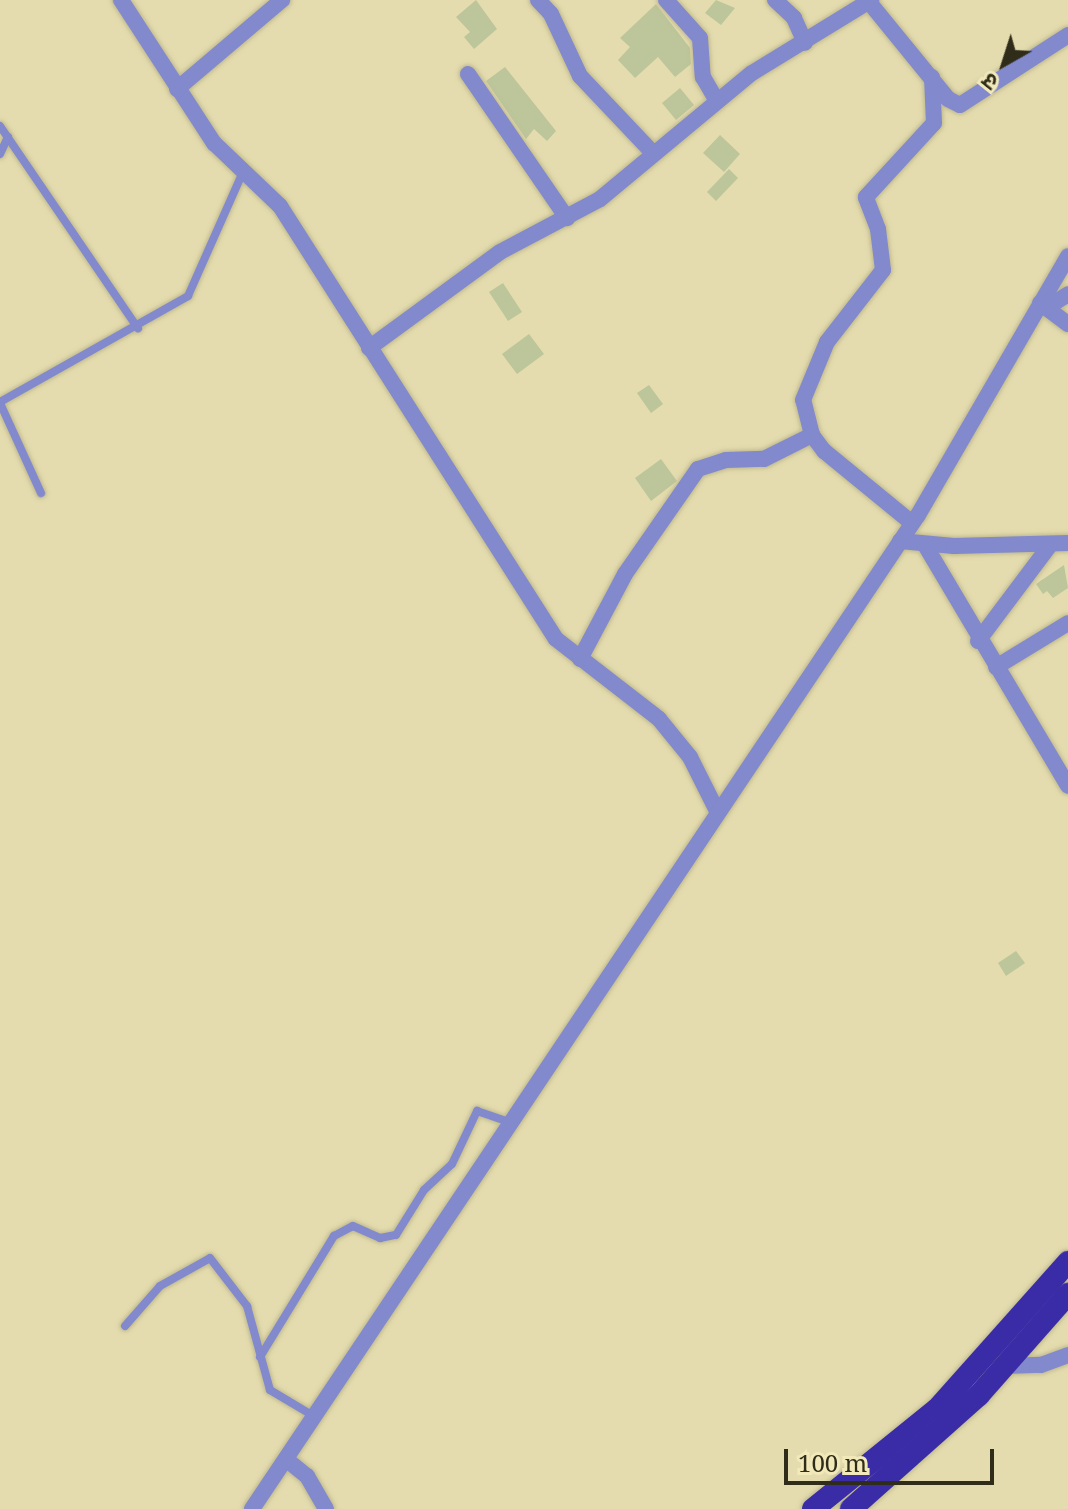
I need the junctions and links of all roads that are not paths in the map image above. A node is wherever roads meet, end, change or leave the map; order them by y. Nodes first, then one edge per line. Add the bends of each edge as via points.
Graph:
1 (121, 0) edge
2 (282, 0) edge
3 (538, 0) edge
4 (666, 0) edge
5 (775, 0) edge
6 (870, 1) edge
7 (1068, 35) edge
8 (805, 43) junction
9 (468, 74) dead end
10 (932, 77) junction
11 (177, 89) junction
12 (717, 101) junction
13 (0, 126) edge
14 (8, 137) junction
15 (653, 153) junction
16 (0, 154) edge
17 (243, 172) junction
18 (567, 218) junction
19 (1068, 256) edge
20 (1068, 294) edge
21 (1043, 306) junction
22 (1068, 324) edge
23 (138, 328) junction
24 (369, 348) junction
25 (0, 403) edge
26 (812, 435) junction
27 (41, 493) dead end
28 (912, 523) junction
29 (900, 541) junction
30 (1068, 543) edge
31 (925, 545) junction
32 (1050, 545) junction
33 (1068, 623) edge
34 (978, 641) junction
35 (580, 659) junction
36 (996, 667) junction
37 (1068, 786) edge
38 (717, 811) junction
39 (509, 1122) junction
40 (1068, 1262) edge
41 (1068, 1294) edge
42 (125, 1326) dead end
43 (1068, 1355) edge
44 (260, 1357) junction
45 (1005, 1366) junction
46 (312, 1415) junction
47 (287, 1460) junction
48 (252, 1509) edge
49 (326, 1509) edge
50 (813, 1509) edge
51 (851, 1509) edge

1 - 11 street
2 - 11 street
3 - 15 street via 551,14 580,76
4 - 12 street via 700,38 703,77
5 - 8 street via 800,26
6 - 8 street
6 - 10 street
7 - 10 street via 967,103 948,99
8 - 12 street via 752,73
9 - 18 street
10 - 26 street via 934,123 866,197 878,229 883,270 812,368 803,400
11 - 17 street via 214,143
12 - 15 street
13 - 14 lane
14 - 16 lane
14 - 23 lane
15 - 18 street via 609,193
17 - 23 lane via 188,296
17 - 24 street via 280,206
18 - 24 street via 500,252
19 - 21 street
20 - 21 street
21 - 22 street
21 - 28 street
23 - 25 lane
24 - 35 street via 538,614
25 - 27 lane
26 - 28 street via 840,467
26 - 35 street via 764,459 726,460 698,469 633,561
28 - 29 street
29 - 31 street
29 - 38 street
30 - 32 street
31 - 32 street
31 - 34 street
32 - 34 street
33 - 36 street
34 - 36 street
35 - 38 street via 659,719 690,757
36 - 37 street
38 - 39 street
39 - 44 lane via 477,1111 452,1164 424,1190 396,1235 380,1238 353,1226 334,1236
39 - 46 street
40 - 50 highway via 937,1409
41 - 45 highway
42 - 44 lane via 160,1286 210,1258 247,1306
43 - 45 street via 1041,1365
44 - 46 lane via 270,1390
45 - 51 highway via 940,1434
46 - 47 street
47 - 48 street
47 - 49 street via 307,1476

